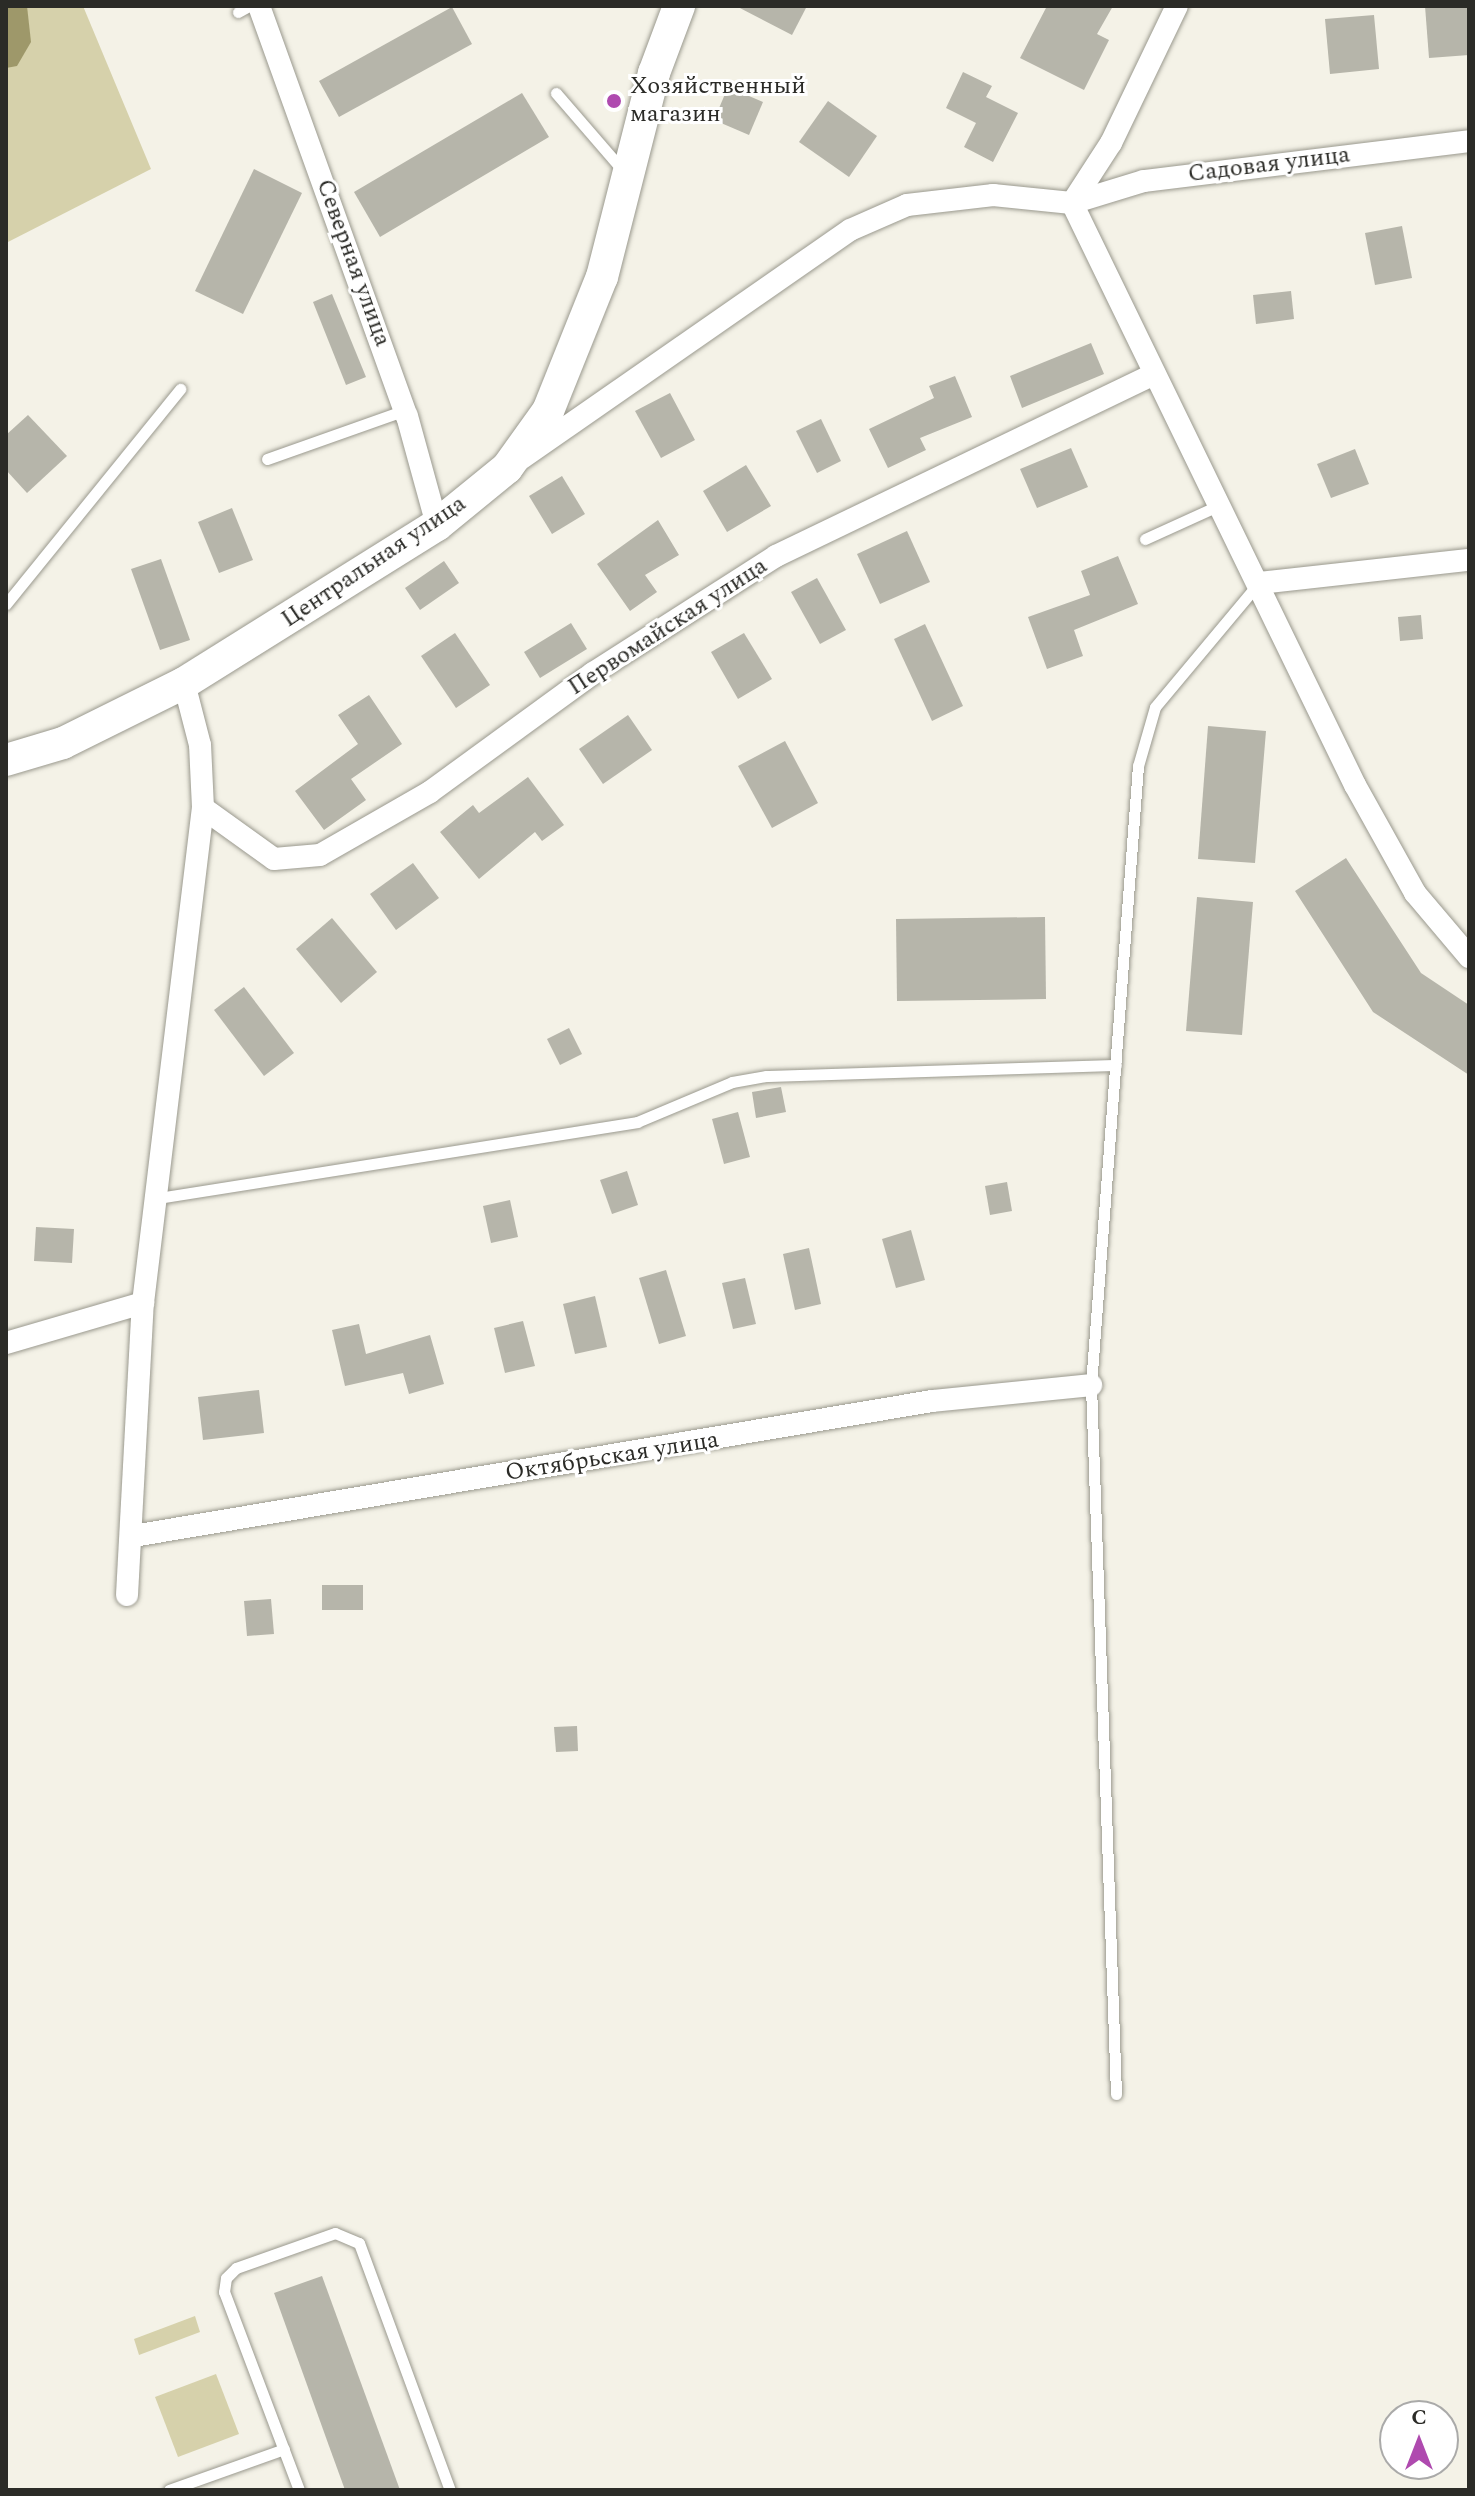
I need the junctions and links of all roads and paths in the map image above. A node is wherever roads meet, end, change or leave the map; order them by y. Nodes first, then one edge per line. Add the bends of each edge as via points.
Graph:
1 (679, 6) edge
2 (1177, 6) edge
3 (249, 8) edge
4 (556, 93) dead end
5 (1469, 141) edge
6 (628, 176) junction
7 (1072, 203) junction
8 (1155, 374) junction
9 (180, 389) dead end
10 (405, 410) junction
11 (267, 459) dead end
12 (507, 468) junction
13 (1220, 505) junction
14 (437, 525) junction
15 (1145, 539) dead end
16 (1469, 560) edge
17 (1259, 583) junction
18 (6, 604) edge
19 (184, 683) junction
20 (6, 760) edge
21 (203, 808) junction
22 (1469, 957) edge
23 (1116, 1065) junction
24 (158, 1198) junction
25 (143, 1303) junction
26 (6, 1343) edge
27 (1091, 1385) junction
28 (133, 1536) junction
29 (127, 1595) dead end
30 (1116, 2094) dead end
31 (284, 2449) junction
32 (169, 2490) edge
33 (299, 2490) edge
34 (450, 2490) edge

1 - 6 street, Центральная улица
2 - 7 street via 1111,143
3 - 10 street, Северная улица
4 - 6 lane
5 - 7 street, Садовая улица via 1144,181
6 - 12 street, Центральная улица via 602,277 548,411
7 - 8 street
7 - 12 street via 993,195 907,205 850,230
8 - 13 street
8 - 21 street, Первомайская улица via 776,556 593,673 430,792 320,855 274,859
9 - 18 lane
10 - 11 lane
10 - 14 street, Северная улица
12 - 14 street, Центральная улица
13 - 15 lane
13 - 17 street
14 - 19 street, Центральная улица
16 - 17 street
17 - 22 street via 1355,785 1415,893
17 - 23 lane via 1155,707 1138,766
19 - 20 street, Центральная улица via 63,743
19 - 21 street via 200,745
21 - 24 street
23 - 24 lane via 766,1076 732,1082 637,1122
23 - 27 lane
24 - 25 street
25 - 26 street
25 - 28 street
27 - 28 street, Октябрьская улица via 932,1401
27 - 30 lane
28 - 29 street
31 - 32 lane
31 - 33 lane
31 - 34 lane via 224,2292 226,2278 236,2268 349,2234 359,2243

